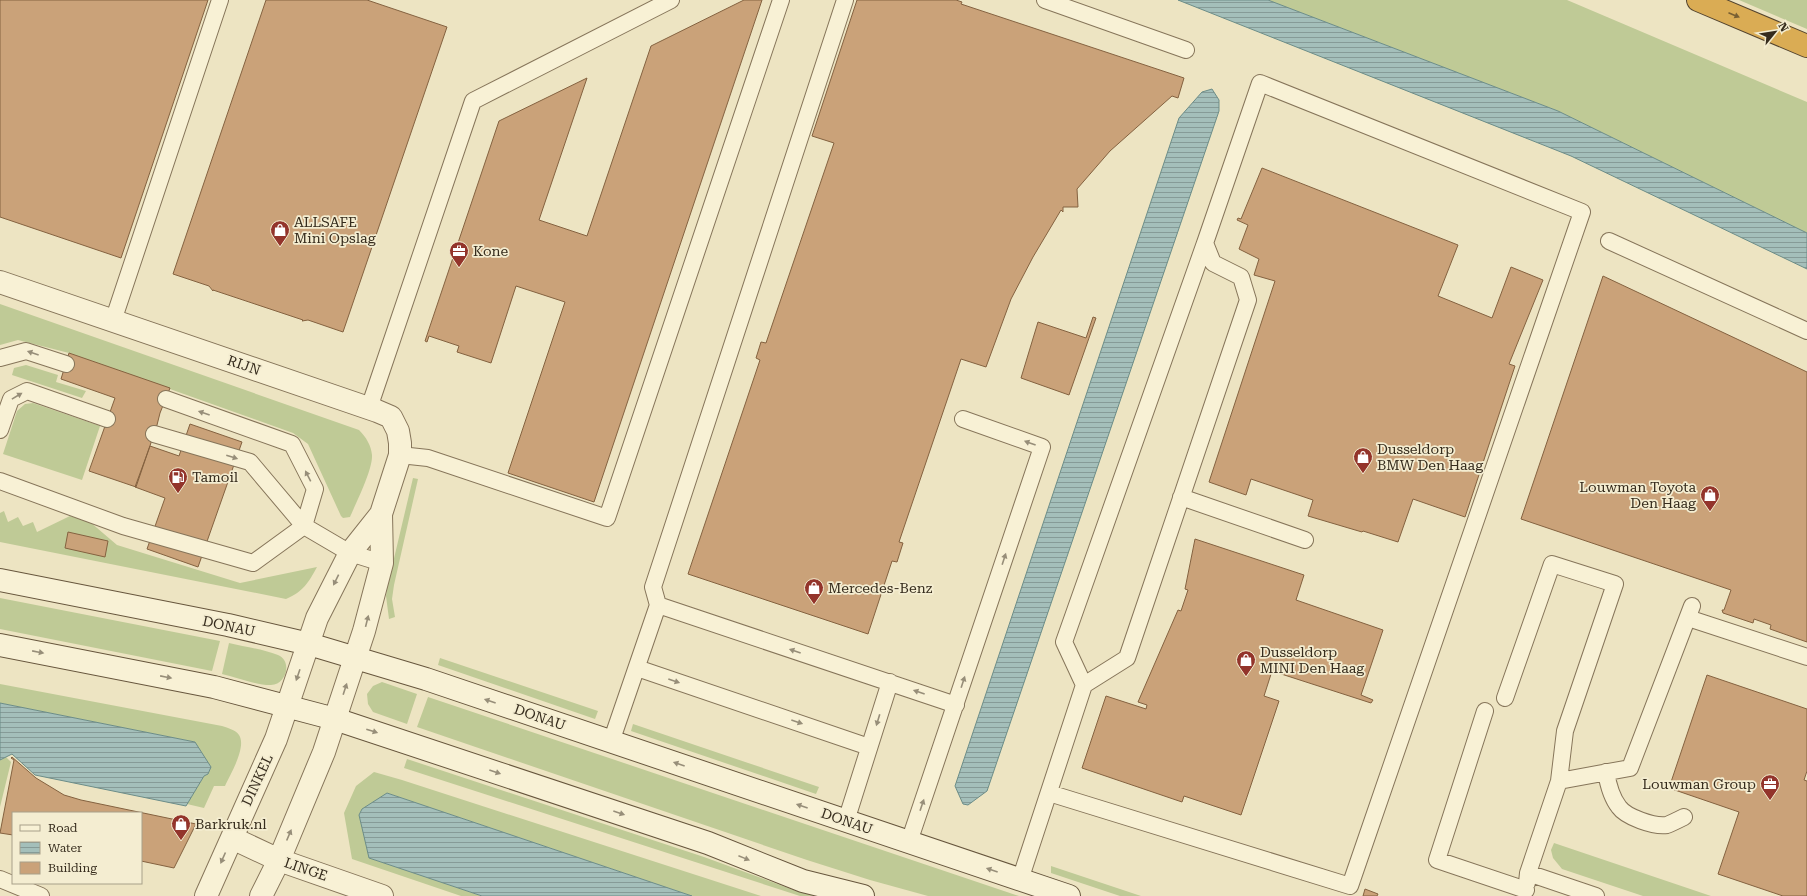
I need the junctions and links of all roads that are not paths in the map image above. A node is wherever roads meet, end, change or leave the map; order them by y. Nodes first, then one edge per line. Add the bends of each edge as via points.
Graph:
1 (220, 0) edge
2 (671, 0) edge
3 (781, 0) edge
4 (845, 0) edge
5 (1045, 0) edge
6 (1698, 0) edge
7 (1807, 46) edge
8 (1186, 50) dead end
9 (1608, 241) dead end
10 (1205, 243) junction
11 (0, 282) edge
12 (113, 321) junction
13 (1807, 331) edge
14 (0, 358) edge
15 (66, 364) dead end
16 (166, 400) dead end
17 (369, 408) junction
18 (107, 419) dead end
19 (963, 419) dead end
20 (0, 430) edge
21 (154, 434) dead end
22 (400, 455) junction
23 (0, 481) edge
24 (1181, 497) junction
25 (381, 514) junction
26 (304, 526) junction
27 (1305, 540) dead end
28 (350, 553) junction
29 (382, 563) junction
30 (0, 580) edge
31 (658, 605) junction
32 (309, 644) junction
33 (0, 645) edge
34 (1807, 657) edge
35 (354, 658) junction
36 (637, 668) junction
37 (890, 682) junction
38 (1084, 685) junction
39 (1506, 698) dead end
40 (956, 705) junction
41 (288, 706) junction
42 (1485, 711) dead end
43 (335, 719) junction
44 (612, 742) junction
45 (869, 747) junction
46 (1606, 772) junction
47 (1559, 781) junction
48 (1049, 793) junction
49 (1684, 817) dead end
50 (846, 821) junction
51 (232, 838) junction
52 (909, 842) junction
53 (279, 860) junction
54 (1528, 873) junction
55 (0, 879) edge
56 (1020, 880) junction
57 (12, 884) edge
58 (12, 884) edge
59 (1524, 893) edge
60 (41, 896) edge
61 (206, 896) edge
62 (261, 896) edge
63 (382, 896) edge
64 (863, 896) edge
65 (1068, 896) edge
66 (1596, 896) edge

1 - 12 lane
2 - 17 lane via 473,101
3 - 22 lane via 607,518 428,458
4 - 31 lane via 653,587
5 - 8 lane
6 -> 7 highway
9 - 13 lane
10 - 24 lane via 1213,263 1241,277 1248,300
10 - 38 lane via 1064,642
10 - 48 lane via 1260,83 1582,212 1350,886
11 - 12 main road, RIJN
12 - 17 main road, RIJN
15 -> 14 lane via 26,350
26 -> 16 lane via 315,489 292,444
17 - 22 main road, RIJN via 391,417 398,431
20 -> 18 lane via 11,399 27,391
40 -> 19 lane via 1042,448
21 -> 26 lane via 250,462
22 - 25 main road, RIJN
23 - 26 lane via 123,526 253,563
24 - 27 lane
24 - 38 lane via 1127,658
25 - 28 main road, RIJN
25 - 29 main road, RIJN
26 - 28 lane
28 - 29 lane
28 -> 32 main road, RIJN via 318,618
35 -> 29 main road, RIJN
30 - 32 main road, DONAU via 228,625
31 - 36 lane
37 -> 31 lane
32 - 35 main road, DONAU
32 -> 41 main road, DINKEL
33 -> 41 main road via 214,687
34 - 46 lane via 1690,612 1630,768
43 -> 35 main road, RIJN
44 -> 35 main road, DONAU via 426,679
36 - 44 lane
36 -> 45 lane
40 -> 37 lane
37 -> 45 lane
38 - 48 lane
39 - 47 lane via 1552,564 1615,584 1565,732
52 -> 40 lane
41 - 43 main road
41 - 51 main road, DINKEL
42 - 59 lane via 1437,860
53 -> 43 main road
43 -> 64 main road via 700,841 803,881
50 -> 44 main road, DONAU
45 - 50 lane
46 - 47 lane
46 - 49 lane via 1609,788 1619,808 1634,818 1652,825 1667,824
47 - 54 lane
48 - 56 lane
50 - 52 main road, DONAU
51 - 53 main road, LINGE
51 -> 61 main road, DINKEL
56 -> 52 main road, DONAU
53 - 62 main road
53 - 63 main road, LINGE
54 - 59 lane
54 - 66 lane
55 - 58 lane
56 - 65 main road, DONAU
57 - 60 lane

